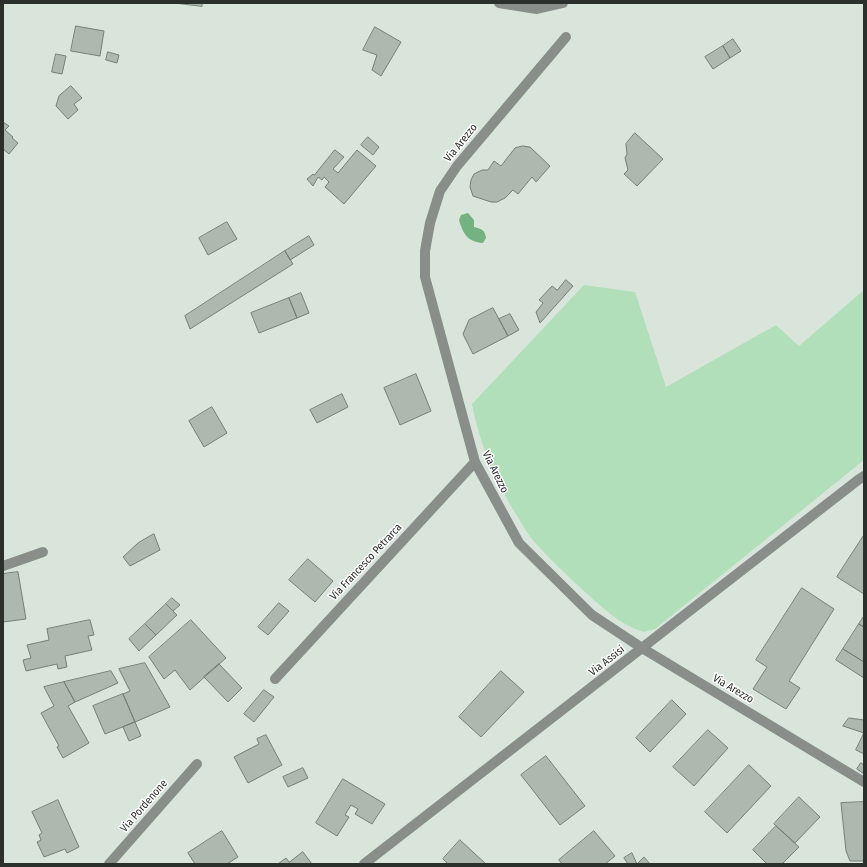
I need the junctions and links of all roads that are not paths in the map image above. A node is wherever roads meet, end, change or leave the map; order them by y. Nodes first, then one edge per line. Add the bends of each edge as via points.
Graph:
1 (499, 3) edge
2 (563, 3) edge
3 (566, 37) dead end
4 (475, 462) junction
5 (864, 476) edge
6 (43, 552) dead end
7 (3, 566) edge
8 (642, 648) junction
9 (275, 679) dead end
10 (197, 764) dead end
11 (864, 782) edge
12 (109, 864) edge
13 (364, 864) edge

1 - 2 street via 537,9
3 - 4 street, Via Arezzo via 457,166 440,191 430,223 425,277
4 - 8 street, Via Arezzo via 520,543 592,615
4 - 9 street, Via Francesco Petrarca
5 - 8 street, Via Assisi
6 - 7 street
8 - 11 street, Via Arezzo
8 - 13 street, Via Assisi
10 - 12 street, Via Pordenone

